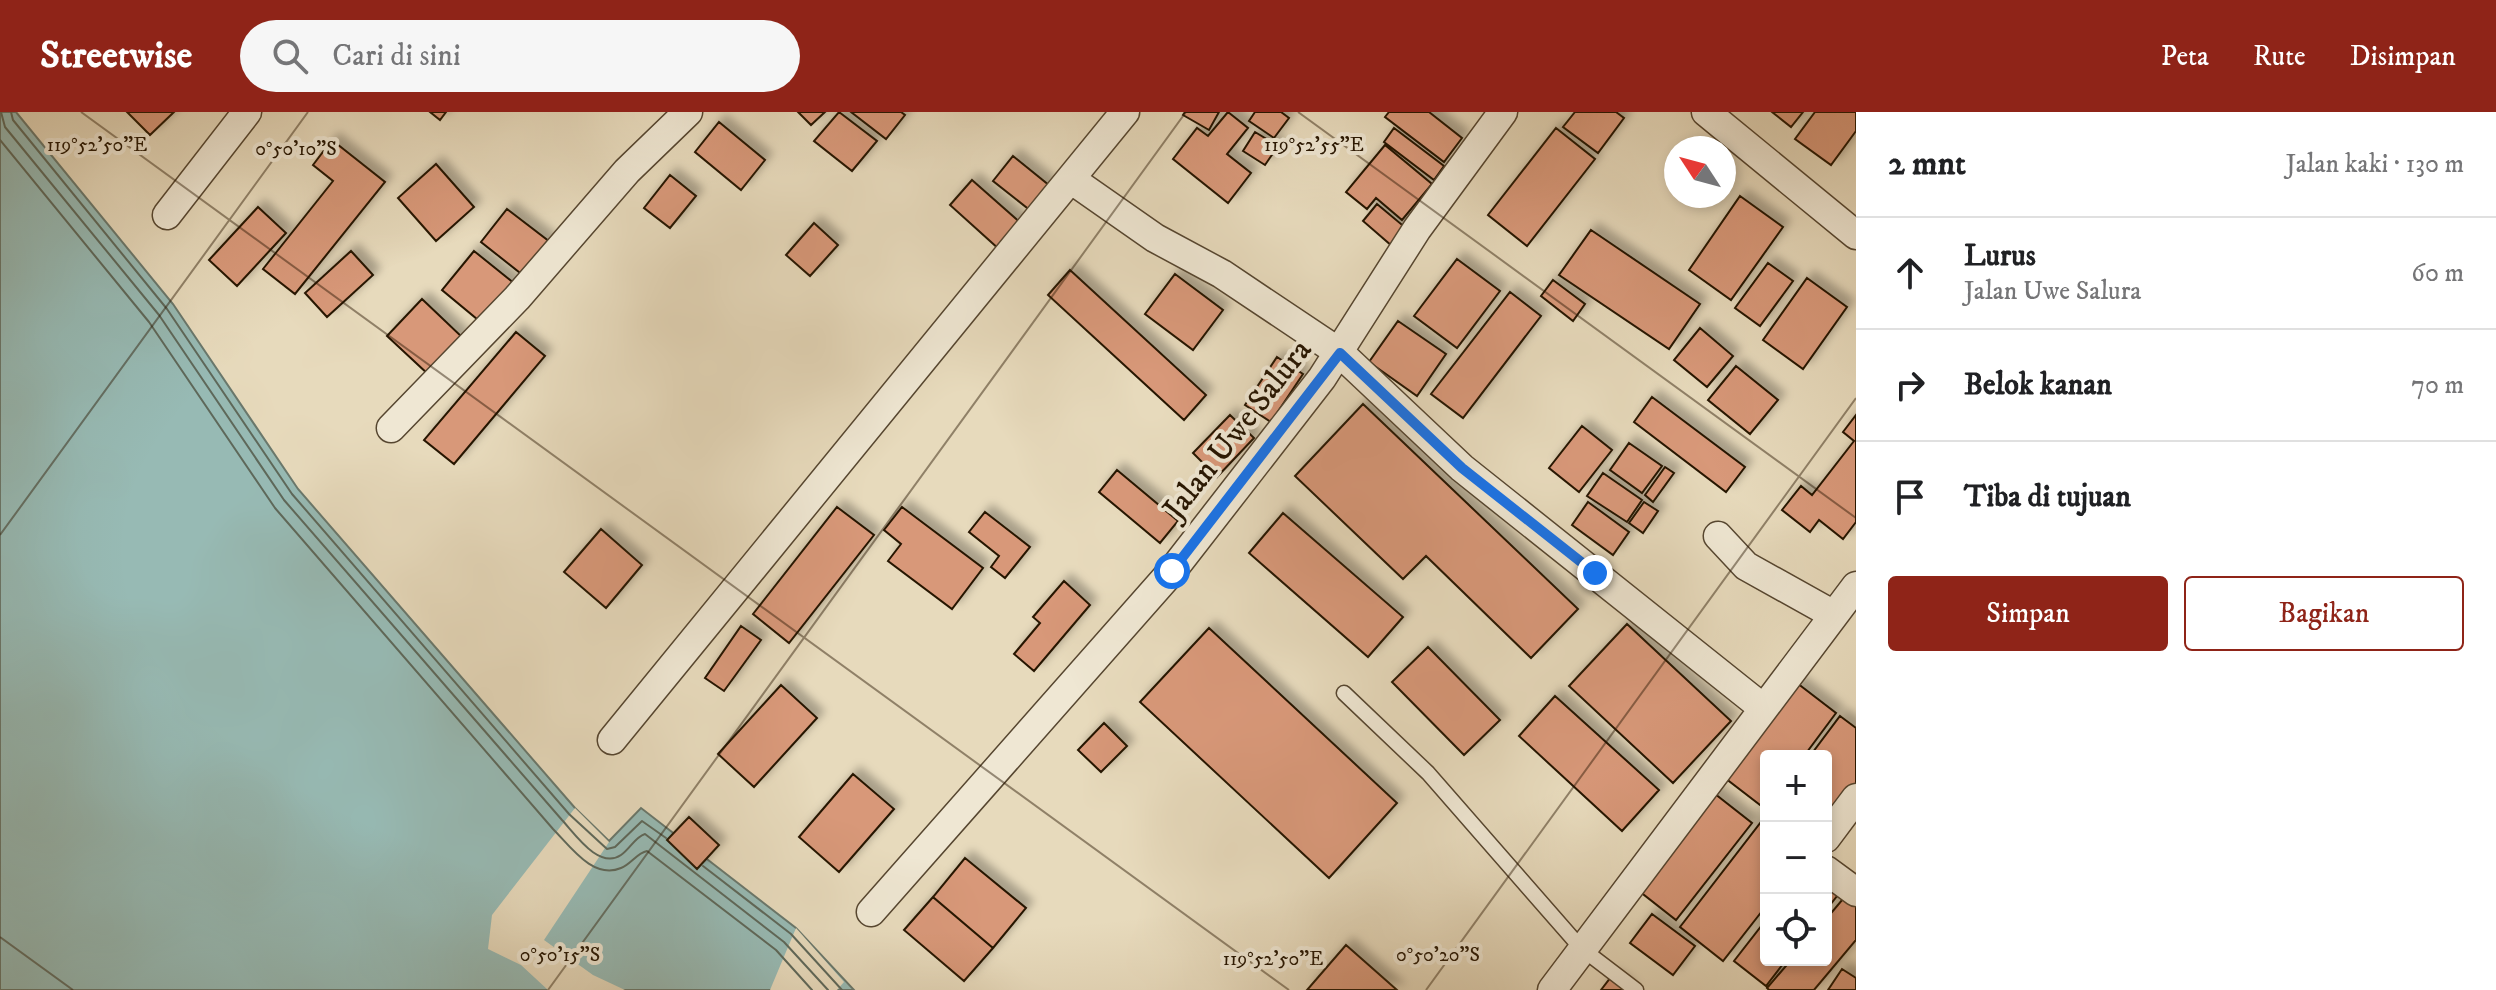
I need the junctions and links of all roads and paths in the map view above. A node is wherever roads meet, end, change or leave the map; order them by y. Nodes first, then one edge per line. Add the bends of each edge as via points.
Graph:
1 (247, 112) edge
2 (688, 112) edge
3 (1125, 112) edge
4 (1503, 112) edge
5 (1706, 112) edge
6 (1072, 180) junction
7 (167, 215) dead end
8 (1856, 235) edge
9 (1340, 353) junction
10 (391, 428) dead end
11 (1718, 536) dead end
12 (1856, 586) edge
13 (1834, 615) junction
14 (1344, 693) dead end
15 (1763, 708) junction
16 (612, 740) dead end
17 (1856, 798) edge
18 (1832, 830) edge
19 (1832, 874) edge
20 (1856, 892) edge
21 (871, 912) dead end
22 (1581, 948) junction
23 (1552, 990) edge
24 (1636, 990) edge

1 - 7 street
2 - 10 street via 627,171 517,298
3 - 6 street
4 - 9 street, Jalan Uwe Salura via 1417,229
5 - 8 street
6 - 9 street
6 - 16 street
9 - 15 street via 1462,468
9 - 21 street, Jalan Uwe Salura via 1172,571
11 - 13 street via 1746,566
12 - 13 street
13 - 15 street
14 - 22 lane via 1428,773
15 - 22 street
17 - 18 street
19 - 20 street
22 - 23 street
22 - 24 lane

